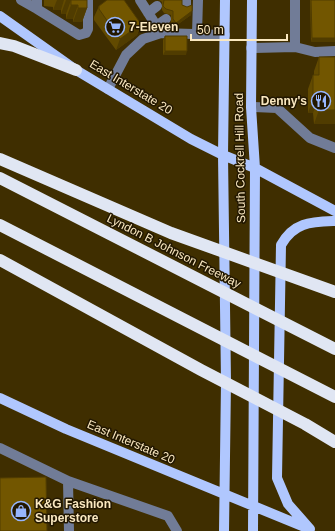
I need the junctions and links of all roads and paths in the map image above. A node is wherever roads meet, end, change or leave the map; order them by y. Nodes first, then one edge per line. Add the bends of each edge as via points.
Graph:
1 (21, 0) edge
2 (88, 0) edge
3 (140, 0) edge
4 (198, 0) edge
5 (225, 0) edge
6 (252, 0) edge
7 (295, 0) edge
8 (37, 5) edge
9 (158, 6) dead end
10 (148, 13) junction
11 (0, 16) edge
12 (166, 19) dead end
13 (159, 29) junction
14 (197, 34) junction
15 (225, 35) junction
16 (0, 43) edge
17 (295, 47) junction
18 (252, 48) junction
19 (335, 51) edge
20 (76, 70) junction
21 (108, 90) junction
22 (251, 107) junction
23 (335, 148) edge
24 (223, 156) junction
25 (0, 159) edge
26 (255, 168) junction
27 (0, 178) edge
28 (335, 211) edge
29 (335, 221) edge
30 (0, 225) edge
31 (0, 260) edge
32 (335, 292) edge
33 (335, 349) edge
34 (335, 397) edge
35 (0, 398) edge
36 (335, 442) edge
37 (0, 448) edge
38 (68, 481) junction
39 (224, 495) junction
40 (253, 506) junction
41 (313, 530) edge
42 (69, 531) edge
43 (177, 531) edge
44 (224, 531) edge
45 (253, 531) edge

1 - 8 lane
2 - 8 lane via 88,29 86,34 79,35
3 - 10 lane
4 - 14 lane
5 - 15 main road, South Cockrell Hill Road
6 - 18 main road, South Cockrell Hill Road
7 - 17 lane
9 - 10 lane
10 - 13 lane
11 - 20 main road, East Interstate 20
12 - 13 lane
13 - 14 lane
13 - 21 lane via 143,39 126,55
14 - 15 lane
15 - 24 main road, South Cockrell Hill Road
16 - 20 highway
17 - 18 lane
17 - 19 lane via 315,52
18 - 22 main road, South Cockrell Hill Road
20 - 21 main road, East Interstate 20
21 - 24 main road, East Interstate 20
22 - 23 lane via 277,108 310,138
22 - 26 main road, South Cockrell Hill Road
24 - 26 main road, East Interstate 20
24 - 39 main road, South Cockrell Hill Road via 226,382
25 - 32 highway via 171,232
26 - 28 main road
26 - 40 main road, South Cockrell Hill Road
27 - 33 highway, Lyndon B Johnson Freeway
29 - 41 main road via 304,224 288,233 281,245 277,478 288,504
30 - 34 highway
31 - 36 highway
35 - 39 main road, East Interstate 20 via 66,429
37 - 38 lane
38 - 42 lane
38 - 43 lane via 168,516
39 - 40 main road, East Interstate 20
39 - 44 main road, South Cockrell Hill Road
40 - 41 main road
40 - 45 main road, South Cockrell Hill Road

